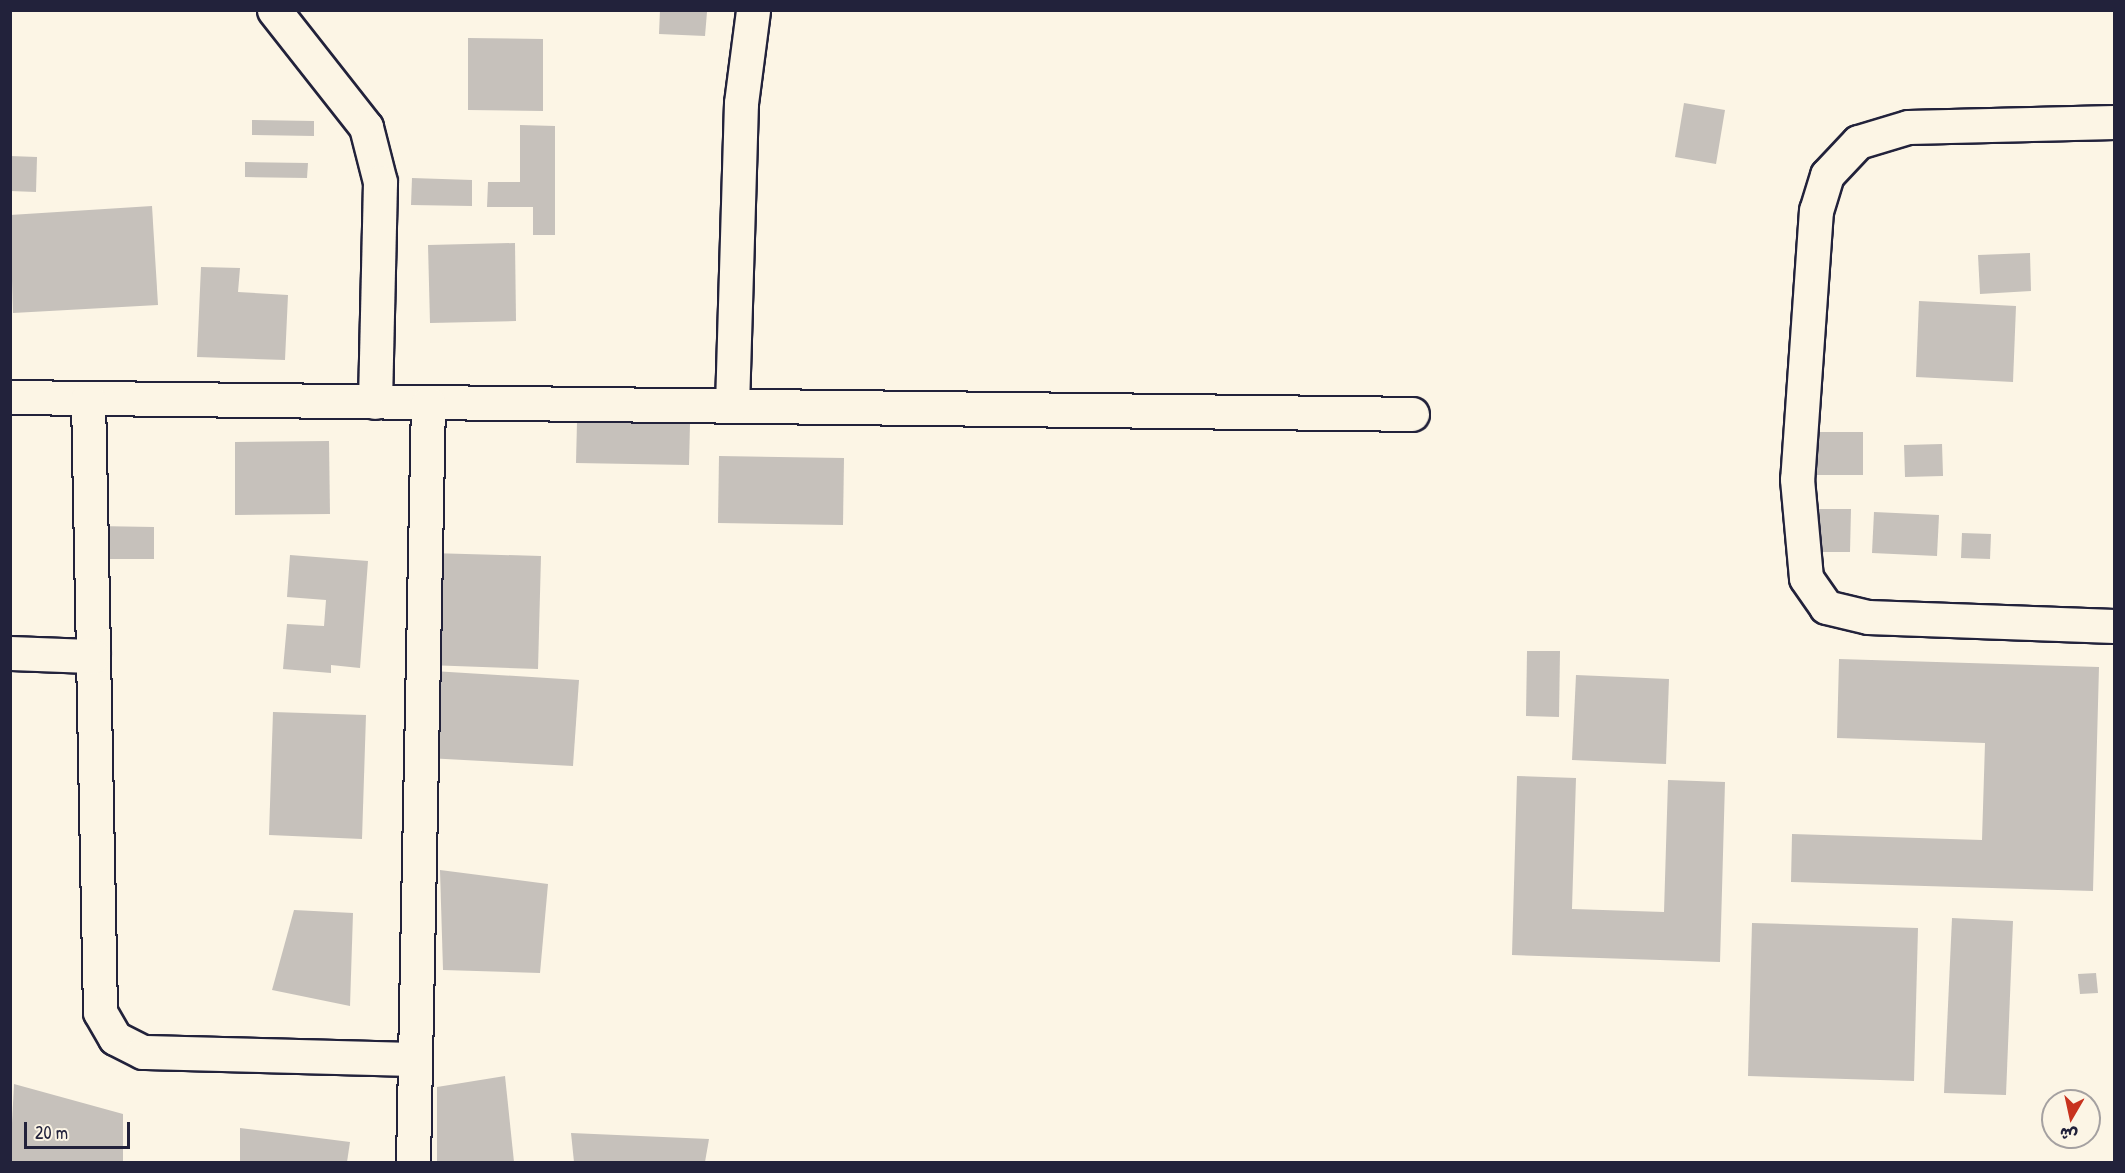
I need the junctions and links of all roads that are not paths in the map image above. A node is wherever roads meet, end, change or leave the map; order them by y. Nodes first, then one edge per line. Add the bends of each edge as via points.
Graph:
1 (274, 10) edge
2 (753, 10) edge
3 (2115, 122) edge
4 (10, 396) edge
5 (88, 398) junction
6 (375, 402) junction
7 (428, 404) junction
8 (732, 406) junction
9 (1412, 414) dead end
10 (2115, 626) edge
11 (10, 653) edge
12 (93, 656) junction
13 (415, 1059) junction
14 (413, 1162) edge

1 - 6 street via 366,127 378,171
2 - 8 street via 741,103
3 - 10 street via 1908,127 1858,142 1827,175 1816,210 1797,479 1806,578 1826,608 1868,617
4 - 5 street
5 - 6 street
5 - 12 street
6 - 7 street
7 - 8 street
7 - 13 street
8 - 9 street
11 - 12 street
12 - 13 street via 100,1012 115,1038 144,1052
13 - 14 street

